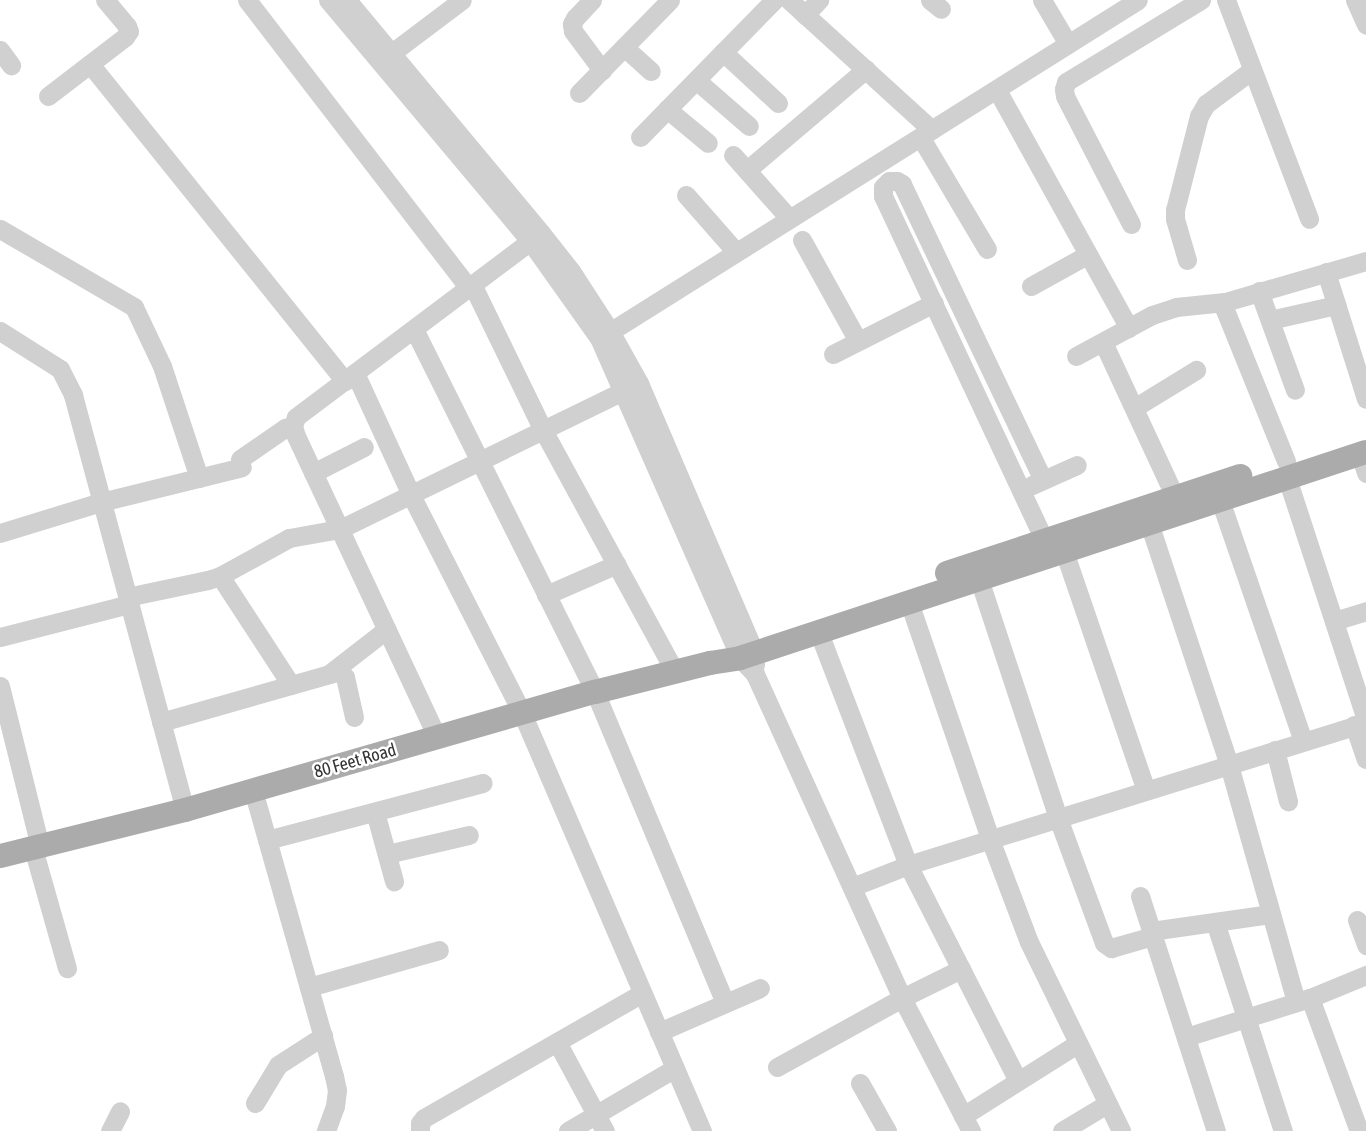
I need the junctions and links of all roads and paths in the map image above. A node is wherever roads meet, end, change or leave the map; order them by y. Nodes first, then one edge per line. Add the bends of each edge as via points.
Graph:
1 (105, 0) edge
2 (247, 0) edge
3 (328, 0) edge
4 (347, 0) edge
5 (462, 0) edge
6 (592, 0) edge
7 (670, 0) edge
8 (774, 0) edge
9 (790, 0) edge
10 (819, 0) edge
11 (1042, 0) edge
12 (1138, 0) edge
13 (1201, 0) edge
14 (1226, 0) edge
15 (1355, 0) edge
16 (1116, 6) edge
17 (805, 16) junction
18 (1366, 25) edge
19 (1068, 44) junction
20 (624, 47) junction
21 (723, 52) junction
22 (385, 58) junction
23 (90, 64) junction
24 (866, 69) junction
25 (602, 70) junction
26 (1252, 70) junction
27 (651, 71) dead end
28 (696, 80) junction
29 (997, 90) junction
30 (580, 93) dead end
31 (48, 96) dead end
32 (778, 102) dead end
33 (667, 110) junction
34 (749, 126) dead end
35 (926, 134) junction
36 (640, 137) dead end
37 (708, 143) dead end
38 (733, 155) dead end
39 (872, 168) junction
40 (747, 170) junction
41 (883, 187) junction
42 (686, 195) dead end
43 (789, 218) junction
44 (1309, 219) dead end
45 (1130, 224) dead end
46 (0, 228) edge
47 (535, 237) junction
48 (802, 240) dead end
49 (987, 249) dead end
50 (736, 252) junction
51 (936, 254) junction
52 (1087, 255) junction
53 (1187, 260) dead end
54 (1366, 261) edge
55 (915, 265) junction
56 (1326, 272) junction
57 (470, 286) junction
58 (951, 286) junction
59 (1031, 286) dead end
60 (1259, 291) junction
61 (932, 299) junction
62 (1225, 302) junction
63 (1336, 305) junction
64 (1270, 320) junction
65 (971, 327) junction
66 (1129, 328) junction
67 (414, 329) junction
68 (0, 331) edge
69 (604, 335) junction
70 (949, 337) junction
71 (858, 342) junction
72 (1103, 342) junction
73 (1359, 350) edge
74 (833, 354) dead end
75 (1076, 356) dead end
76 (1196, 370) dead end
77 (350, 377) junction
78 (631, 387) junction
79 (1294, 390) dead end
80 (1366, 399) edge
81 (1134, 408) junction
82 (293, 426) junction
83 (1018, 426) junction
84 (543, 430) junction
85 (996, 436) junction
86 (364, 447) dead end
87 (1365, 453) edge
88 (479, 461) junction
89 (1077, 465) dead end
90 (1286, 469) junction
91 (313, 473) junction
92 (199, 478) junction
93 (1044, 480) junction
94 (1022, 490) junction
95 (411, 495) junction
96 (1176, 496) junction
97 (1220, 500) junction
98 (102, 502) junction
99 (1149, 523) junction
100 (2, 527) edge
101 (340, 529) junction
102 (1054, 545) junction
103 (616, 564) junction
104 (220, 576) junction
105 (979, 579) junction
106 (546, 595) junction
107 (128, 600) junction
108 (908, 602) junction
109 (1366, 610) edge
110 (1334, 621) junction
111 (387, 629) junction
112 (819, 633) junction
113 (0, 637) edge
114 (747, 654) junction
115 (675, 672) junction
116 (329, 674) junction
117 (292, 685) junction
118 (0, 686) edge
119 (595, 692) junction
120 (522, 713) junction
121 (354, 717) dead end
122 (161, 722) junction
123 (1362, 722) edge
124 (437, 737) junction
125 (1303, 741) junction
126 (1275, 750) junction
127 (1366, 759) edge
128 (1229, 764) junction
129 (483, 783) dead end
130 (253, 790) junction
131 (1146, 790) junction
132 (1288, 801) dead end
133 (184, 810) junction
134 (375, 812) junction
135 (1058, 818) junction
136 (469, 835) dead end
137 (266, 840) junction
138 (990, 840) junction
139 (37, 847) junction
140 (387, 854) junction
141 (0, 856) edge
142 (908, 865) junction
143 (394, 882) dead end
144 (852, 888) junction
145 (1140, 896) dead end
146 (1271, 914) junction
147 (1357, 920) dead end
148 (1215, 922) junction
149 (1152, 934) junction
150 (1366, 945) edge
151 (439, 950) dead end
152 (67, 968) dead end
153 (961, 969) junction
154 (1366, 975) edge
155 (309, 986) junction
156 (760, 988) dead end
157 (642, 992) junction
158 (902, 998) junction
159 (1303, 1000) junction
160 (725, 1003) junction
161 (1246, 1018) junction
162 (660, 1032) junction
163 (323, 1036) junction
164 (1186, 1037) junction
165 (557, 1042) junction
166 (1078, 1044) junction
167 (777, 1067) dead end
168 (675, 1068) junction
169 (1018, 1081) junction
170 (860, 1083) dead end
171 (255, 1103) dead end
172 (1107, 1104) junction
173 (120, 1111) dead end
174 (596, 1114) junction
175 (967, 1123) edge
176 (110, 1131) edge
177 (326, 1131) edge
178 (420, 1131) edge
179 (568, 1131) edge
180 (605, 1131) edge
181 (702, 1131) edge
182 (886, 1131) edge
183 (1062, 1131) edge
184 (1121, 1131) edge
185 (1216, 1131) edge
186 (1283, 1131) edge
187 (1359, 1131) edge

1 - 23 street via 129,31
2 - 57 street
3 - 22 street
4 - 22 street
5 - 22 street
6 - 25 street via 572,24 573,31
7 - 20 street
8 - 21 street
9 - 17 street
10 - 17 street
11 - 19 street
12 - 16 street
13 - 45 street via 1066,82 1065,96
14 - 26 street
15 - 18 street
16 - 19 street
17 - 24 street
19 - 29 street
20 - 25 street
20 - 27 street
21 - 28 street
21 - 32 street
22 - 47 street
23 - 31 street
23 - 77 street
24 - 35 street
24 - 40 street
25 - 30 street
26 - 44 street
26 - 53 street via 1206,104 1199,116 1175,210
28 - 33 street
28 - 34 street
29 - 35 street
29 - 52 street
33 - 36 street
33 - 37 street
35 - 39 street
35 - 49 street
38 - 40 street
39 - 41 street
39 - 43 street
40 - 43 street
41 - 51 street via 889,181 897,180 902,184
41 - 55 street via 883,196
42 - 50 street
43 - 50 street
46 - 92 street via 134,307 162,366
47 - 57 street
47 - 69 street via 571,271
48 - 71 street
50 - 69 street
51 - 55 street
51 - 58 street
52 - 59 street
52 - 66 street
54 - 56 street
55 - 61 street
56 - 60 street
56 - 63 street
57 - 67 street
57 - 84 street
58 - 61 street
58 - 65 street
60 - 62 street
60 - 64 street
61 - 70 street
61 - 71 street
62 - 66 street via 1176,307
62 - 90 street via 1225,310
63 - 64 street
63 - 73 street
64 - 79 street
65 - 70 street
65 - 83 street
66 - 72 street
67 - 77 street
67 - 88 street
68 - 98 street via 60,369 73,395
69 - 78 street
70 - 85 street
71 - 74 street
72 - 75 street
72 - 81 street
73 - 80 street
76 - 81 street
77 - 82 street via 296,417
77 - 95 street
78 - 84 street
78 - 114 street
81 - 96 street
82 - 91 street
82 - 92 street via 285,428 241,463
83 - 85 street
83 - 93 street
84 - 88 street
84 - 103 street
85 - 94 street
86 - 91 street
87 - 90 main road
88 - 95 street
88 - 106 street
89 - 93 street
90 - 96 main road
90 - 97 main road
90 - 110 street
91 - 101 street
92 - 98 street
93 - 94 street
94 - 102 street
95 - 101 street
95 - 120 street
96 - 102 main road
97 - 99 main road
97 - 125 street
98 - 100 street
98 - 107 street
99 - 102 main road
99 - 128 street
101 - 104 street via 289,538
101 - 111 street
102 - 105 main road
102 - 114 main road
102 - 131 street
103 - 106 street
103 - 115 street
104 - 107 street
104 - 117 street
105 - 108 main road
105 - 135 street
106 - 119 street
107 - 113 street
107 - 122 street
108 - 112 main road
108 - 138 street
109 - 110 street
110 - 123 street
111 - 116 street
111 - 124 street
112 - 114 main road
112 - 142 street
114 - 115 main road, 80 Feet Road
114 - 144 street
115 - 119 main road, 80 Feet Road
116 - 117 street
116 - 121 street via 340,671 346,677
117 - 122 street
118 - 139 street
119 - 120 main road, 80 Feet Road
119 - 160 street
120 - 124 main road, 80 Feet Road
120 - 157 street
122 - 133 street
123 - 125 street
123 - 127 street
124 - 130 main road, 80 Feet Road
125 - 126 street
126 - 128 street
126 - 132 street
128 - 131 street
128 - 146 street
129 - 134 street
130 - 133 main road, 80 Feet Road
130 - 137 street
131 - 135 street
133 - 139 main road, 80 Feet Road
134 - 137 street
134 - 140 street
135 - 138 street
135 - 149 street via 1107,947
136 - 140 street
137 - 155 street
138 - 142 street
138 - 166 street via 1029,942
139 - 141 main road, 80 Feet Road
139 - 152 street
140 - 143 street
142 - 144 street
142 - 153 street
144 - 158 street
145 - 149 street
146 - 148 street
146 - 159 street
147 - 150 street
148 - 149 street
148 - 161 street
149 - 164 street
151 - 155 street
153 - 158 street
153 - 169 street
154 - 159 street
155 - 163 street
156 - 160 street
157 - 162 street
157 - 165 street
158 - 167 street
158 - 175 street
159 - 161 street
159 - 187 street
160 - 162 street
161 - 164 street
161 - 186 street
162 - 168 street
163 - 171 street via 278,1064
163 - 177 street via 337,1090
164 - 185 street
165 - 174 street
165 - 178 street via 424,1118
166 - 169 street
166 - 172 street
168 - 174 street
168 - 181 street
169 - 175 street
170 - 182 street
172 - 183 street
172 - 184 street
173 - 176 street
174 - 179 street
174 - 180 street

